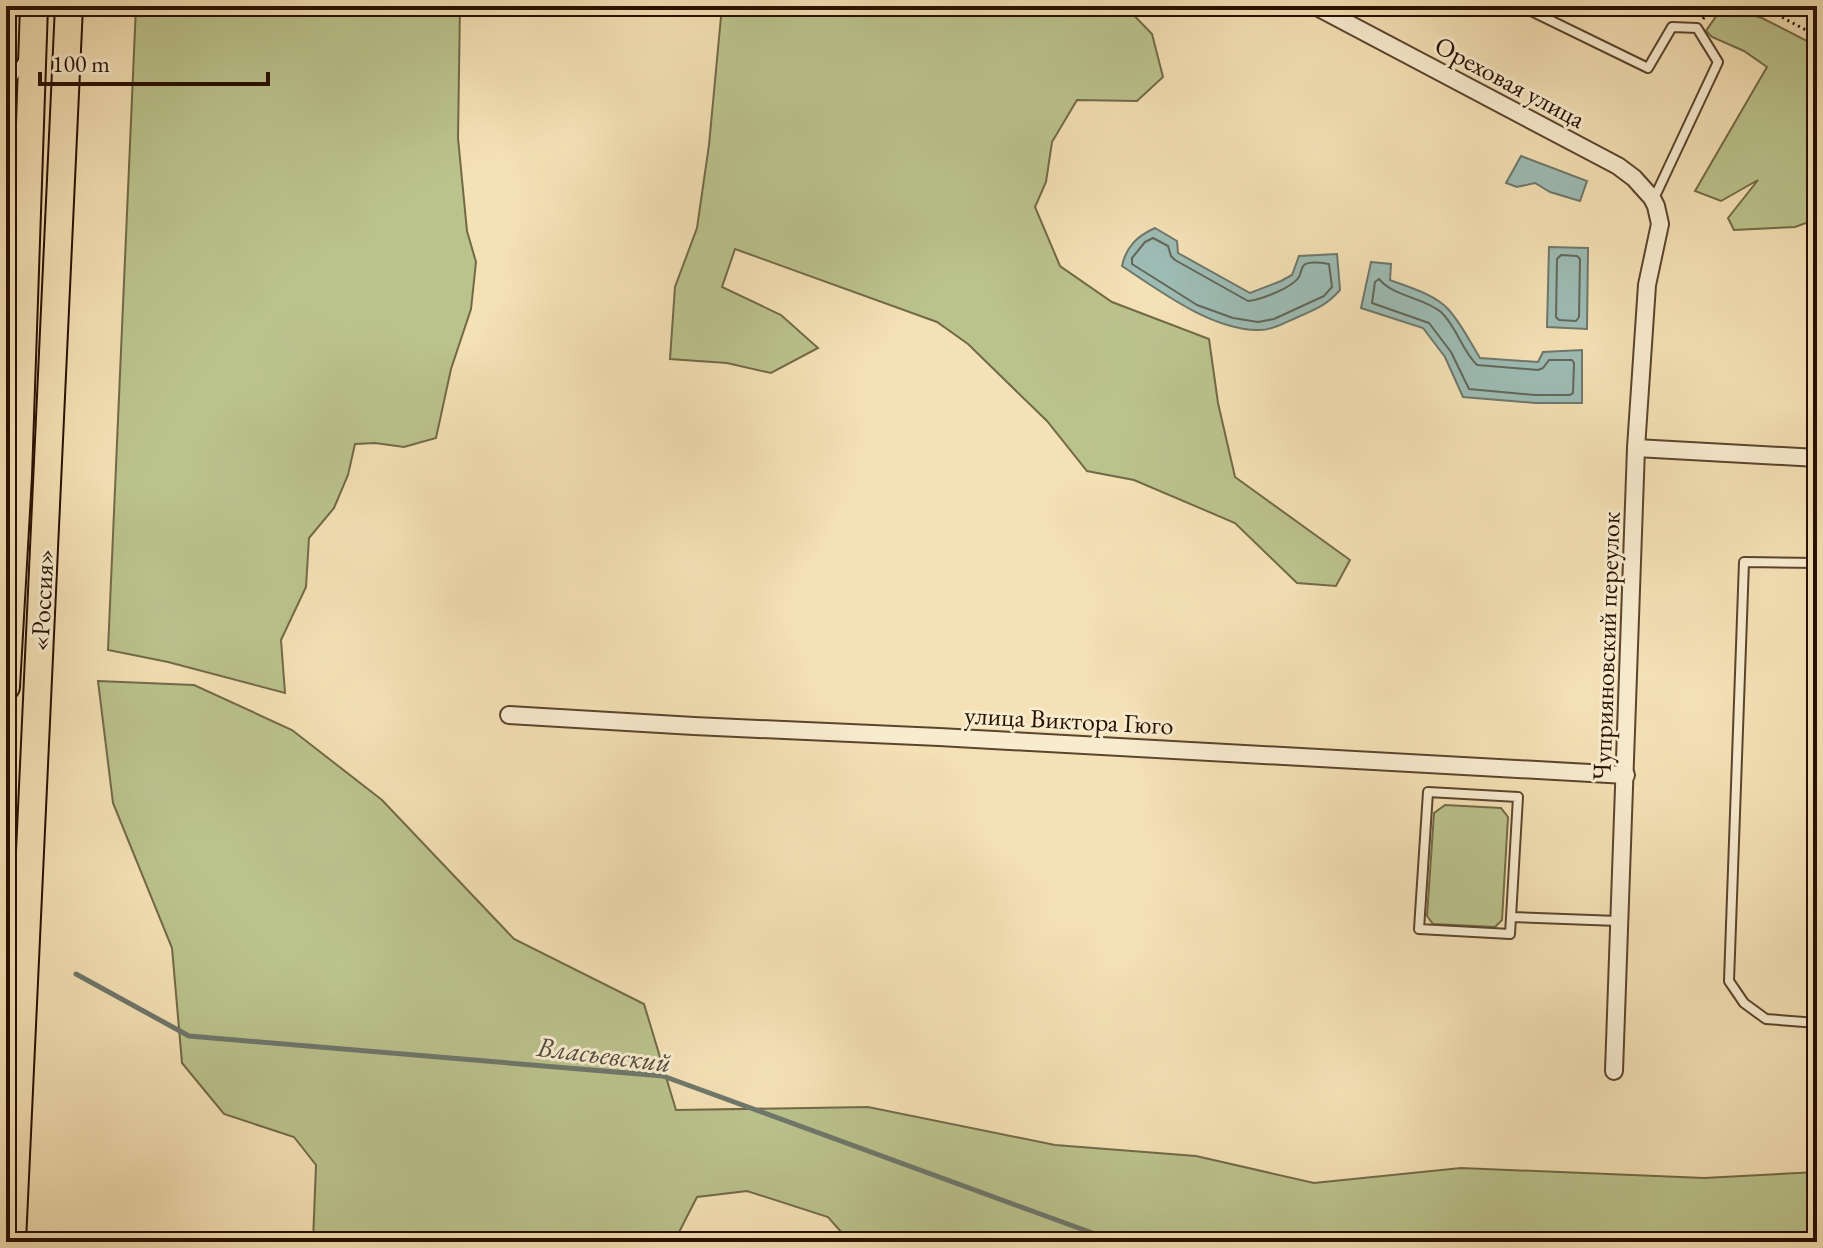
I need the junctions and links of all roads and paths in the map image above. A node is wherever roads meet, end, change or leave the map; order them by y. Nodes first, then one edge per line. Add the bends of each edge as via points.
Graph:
1 (34, 6) edge
2 (69, 6) edge
3 (1315, 6) edge
4 (1521, 6) edge
5 (1719, 6) edge
6 (1761, 6) edge
7 (1697, 28) junction
8 (1817, 36) edge
9 (33, 44) junction
10 (6, 90) edge
11 (1652, 198) junction
12 (1660, 224) joint
13 (6, 241) edge
14 (25, 281) junction
15 (1636, 448) junction
16 (1817, 458) edge
17 (18, 476) junction
18 (6, 517) edge
19 (1817, 563) edge
20 (6, 687) edge
21 (509, 715) dead end
22 (1626, 775) junction
23 (1511, 917) junction
24 (1618, 921) junction
25 (1817, 1023) edge
26 (1614, 1071) dead end
27 (12, 1242) edge

1 - 9 highway, «Россия»
2 - 27 highway, «Россия»
3 - 11 street, Ореховая улица via 1618,166
4 - 7 lane via 1648,68 1672,27
5 - 7 path
6 - 8 path
7 - 11 lane via 1718,62
9 - 10 lane
9 - 14 highway, «Россия»
11 - 12 street, Ореховая улица
12 - 15 street, Чуприяновский переулок via 1647,285
13 - 14 lane
14 - 17 highway, «Россия»
15 - 16 street
15 - 22 street, Чуприяновский переулок
17 - 18 lane
17 - 20 highway, «Россия»
19 - 25 lane via 1744,562 1729,981 1744,1003 1766,1019
21 - 22 street, улица Виктора Гюго
22 - 24 street, Чуприяновский переулок
23 - 23 lane via 1518,797 1428,792 1419,929 1510,934
23 - 24 lane
24 - 26 street, Чуприяновский переулок

